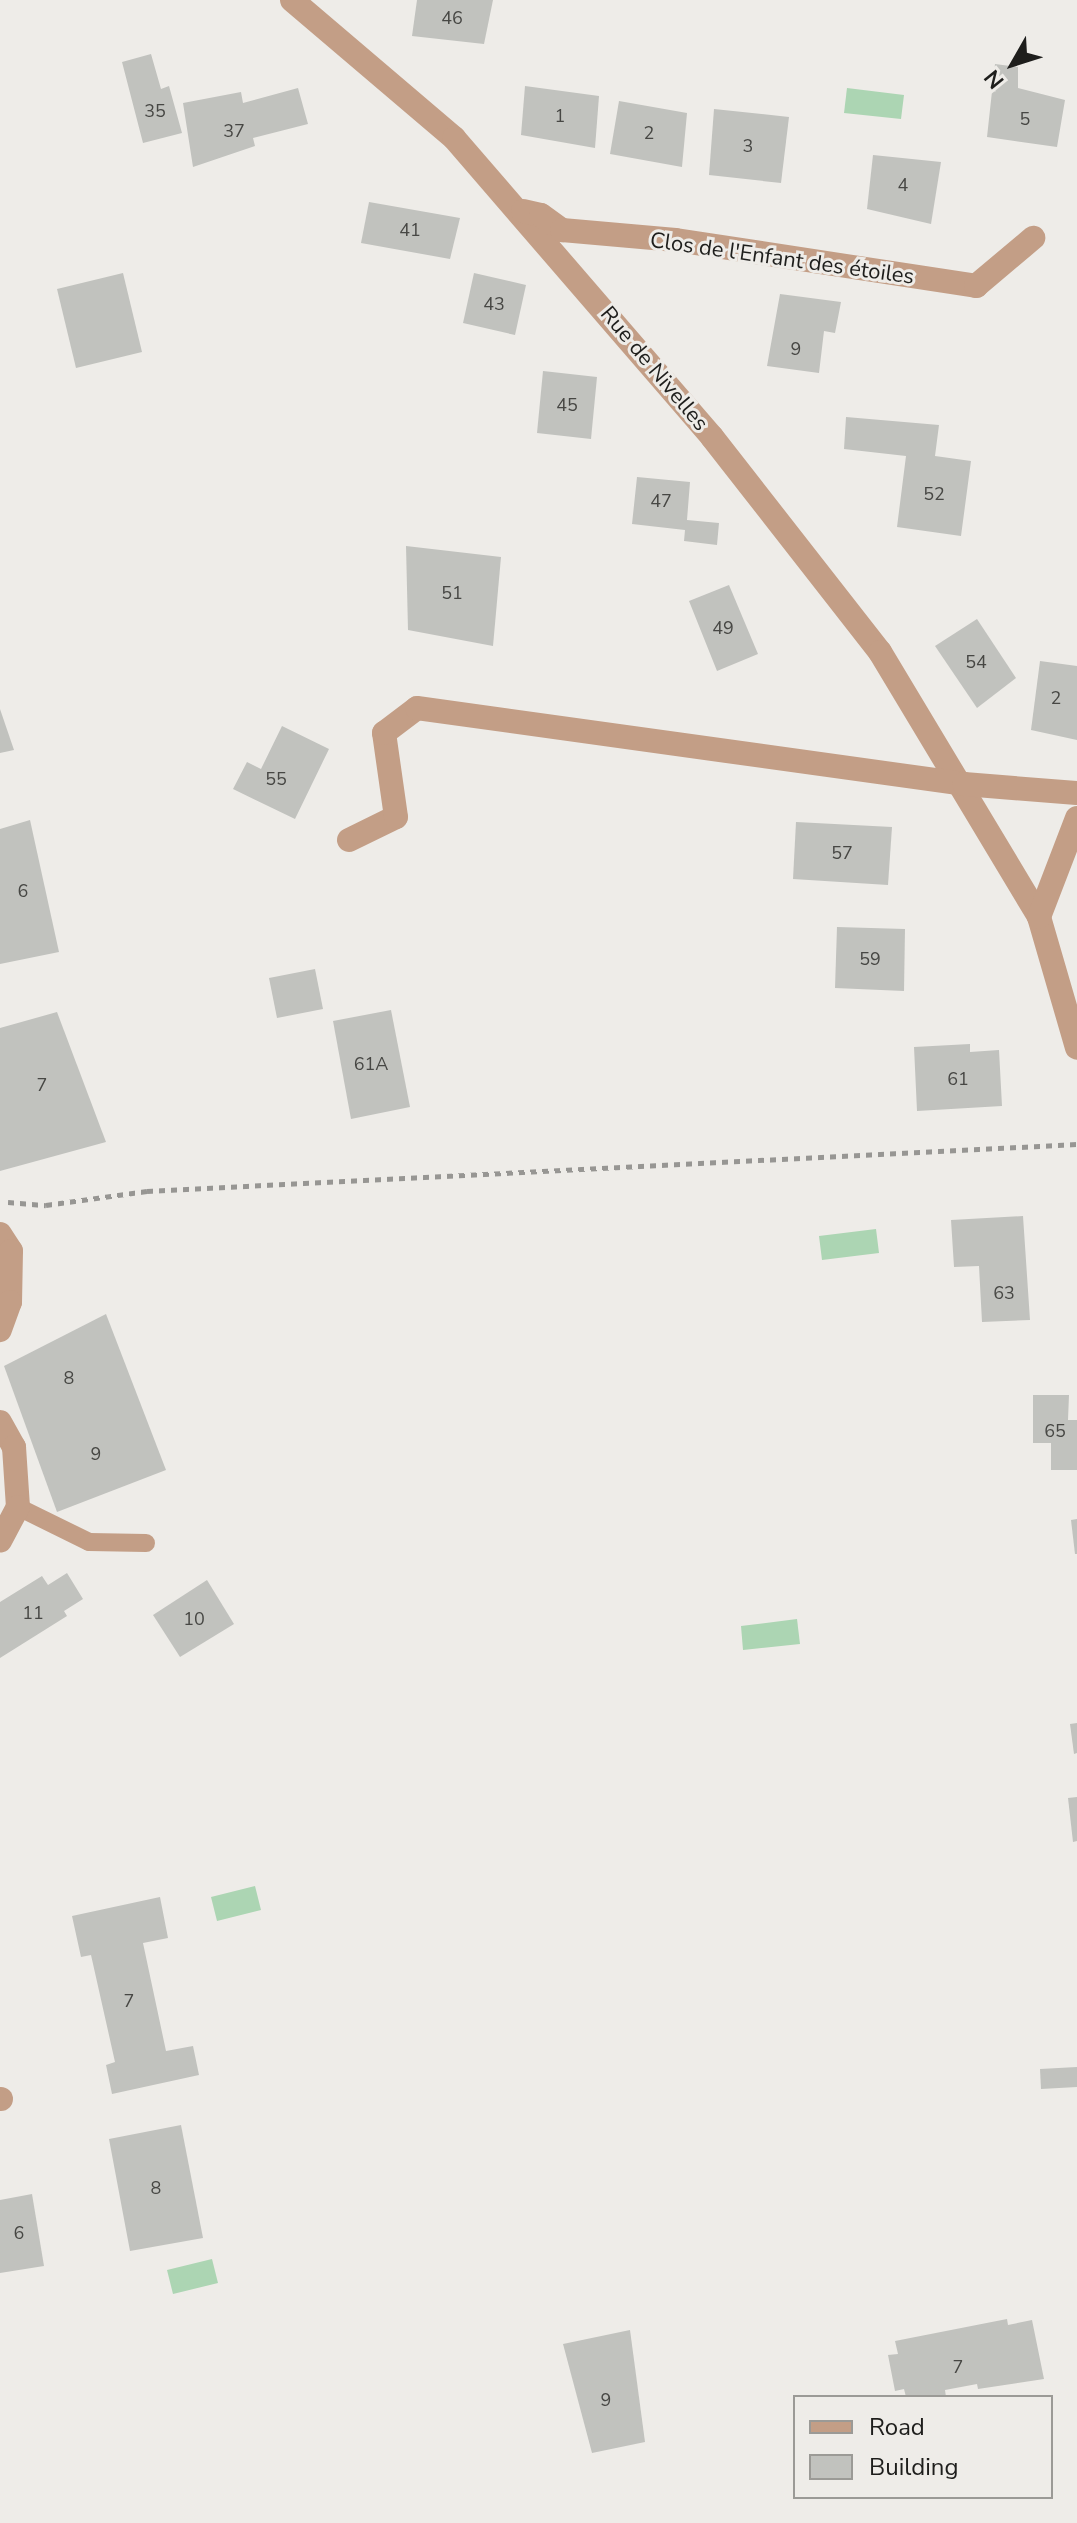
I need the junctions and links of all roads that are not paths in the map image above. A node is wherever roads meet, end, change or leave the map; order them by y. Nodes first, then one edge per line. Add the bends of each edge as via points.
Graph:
1 (292, 0) edge
2 (518, 211) junction
3 (1033, 238) dead end
4 (964, 784) junction
5 (1077, 793) edge
6 (1077, 818) edge
7 (349, 840) dead end
8 (1039, 917) junction
9 (1077, 1048) edge
10 (0, 1234) edge
11 (0, 1330) edge
12 (0, 1422) edge
13 (18, 1507) junction
14 (0, 1541) edge
15 (146, 1543) dead end

1 - 2 street, Rue de Nivelles via 424,109
2 - 3 street, Clos de l'Enfant des étoiles via 541,215 562,230 676,240 976,286
2 - 4 street, Rue de Nivelles via 824,577 880,652
4 - 5 street
4 - 7 street via 417,708 384,733 396,817
4 - 8 street, Rue de Nivelles
6 - 8 street
8 - 9 street, Rue de Nivelles
10 - 11 street via 11,1251 10,1302
12 - 13 street via 14,1447
13 - 14 street
13 - 15 lane via 89,1542

